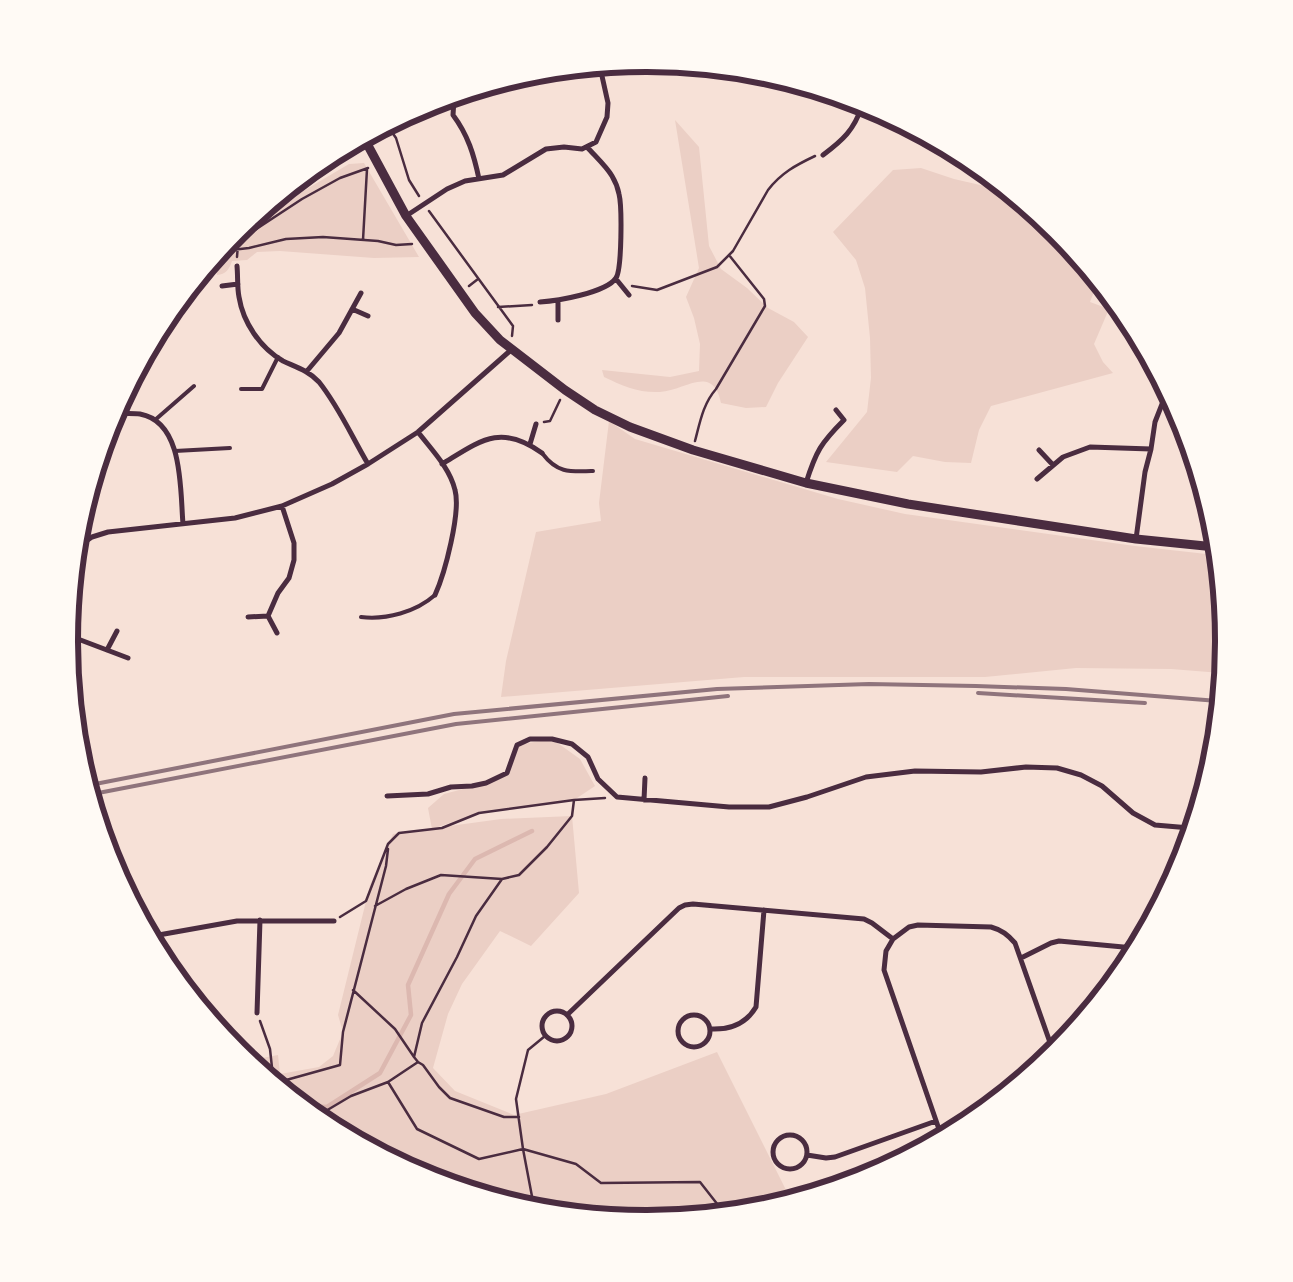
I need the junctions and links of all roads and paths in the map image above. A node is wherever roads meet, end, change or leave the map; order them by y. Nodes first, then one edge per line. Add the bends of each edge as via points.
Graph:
1 (602, 75) edge
2 (453, 107) edge
3 (860, 114) edge
4 (391, 133) edge
5 (368, 146) edge
6 (587, 147) junction
7 (823, 155) joint
8 (378, 162) junction
9 (367, 169) junction
10 (479, 179) junction
11 (424, 204) junction
12 (406, 216) junction
13 (255, 230) edge
14 (422, 238) junction
15 (363, 240) junction
16 (236, 250) joint
17 (729, 255) junction
18 (237, 266) joint
19 (616, 279) junction
20 (238, 284) junction
21 (222, 286) dead end
22 (623, 288) junction
23 (361, 293) dead end
24 (629, 295) dead end
25 (558, 301) junction
26 (540, 302) joint
27 (498, 307) junction
28 (352, 309) junction
29 (368, 316) dead end
30 (558, 320) dead end
31 (512, 350) junction
32 (278, 357) junction
33 (307, 371) junction
34 (194, 386) dead end
35 (241, 389) dead end
36 (565, 390) junction
37 (1162, 403) edge
38 (836, 410) dead end
39 (125, 414) edge
40 (154, 420) junction
41 (536, 424) joint
42 (418, 432) junction
43 (530, 444) junction
44 (230, 448) dead end
45 (1151, 449) junction
46 (693, 450) junction
47 (1039, 450) dead end
48 (175, 451) junction
49 (542, 453) joint
50 (368, 464) junction
51 (442, 464) junction
52 (1053, 465) junction
53 (593, 471) dead end
54 (1038, 479) dead end
55 (806, 483) junction
56 (282, 506) junction
57 (183, 524) junction
58 (1136, 539) junction
59 (87, 540) edge
60 (1207, 546) edge
61 (435, 594) joint
62 (268, 616) junction
63 (248, 617) dead end
64 (360, 617) dead end
65 (117, 631) dead end
66 (277, 633) dead end
67 (78, 639) edge
68 (107, 650) junction
69 (128, 658) dead end
70 (645, 778) dead end
71 (387, 796) dead end
72 (617, 797) junction
73 (574, 800) junction
74 (644, 800) junction
75 (1184, 828) edge
76 (388, 844) junction
77 (502, 879) junction
78 (375, 906) junction
79 (764, 910) junction
80 (260, 920) junction
81 (334, 921) joint
82 (160, 935) edge
83 (893, 939) junction
84 (1125, 947) edge
85 (1021, 958) junction
86 (353, 990) junction
87 (257, 1013) joint
88 (567, 1015) junction
89 (710, 1029) junction
90 (545, 1036) junction
91 (1050, 1041) edge
92 (414, 1057) junction
93 (418, 1062) junction
94 (271, 1067) edge
95 (286, 1080) edge
96 (388, 1082) junction
97 (327, 1111) edge
98 (519, 1117) junction
99 (936, 1121) junction
100 (939, 1128) edge
101 (523, 1149) junction
102 (807, 1155) junction
103 (532, 1198) edge
104 (719, 1205) edge

1 - 6 street via 608,117 596,142
2 - 10 street via 453,115 473,151
3 - 7 street via 844,139
4 - 11 path via 399,146 409,180
5 - 8 street
6 - 10 street via 546,149 503,175
6 - 19 street via 611,175 620,195 621,262
7 - 17 path via 790,168 775,181
8 - 9 path
8 - 12 street
9 - 13 path via 340,178
9 - 15 path
10 - 11 street via 465,181
11 - 12 street
11 - 27 path
12 - 14 street
14 - 15 path via 412,244 396,245
14 - 31 street via 475,312
15 - 16 path via 286,239
16 - 18 path
17 - 22 path via 717,267 657,290 635,285
17 - 46 path via 764,298 764,306 708,399
18 - 20 street
19 - 22 street
19 - 25 street via 583,295
20 - 21 street
20 - 32 street via 244,314 253,332
22 - 24 street
23 - 28 street
25 - 26 street
25 - 30 street
26 - 27 path
27 - 31 path via 513,326
28 - 29 street
28 - 33 street via 339,332
31 - 36 street
31 - 42 street
32 - 33 street
32 - 35 lane via 262,389
33 - 50 street via 330,398
34 - 40 lane
36 - 41 path via 550,421
36 - 46 street via 595,410 630,427
37 - 45 street via 1155,422
38 - 55 street via 844,420 821,444
39 - 40 street via 141,414
40 - 48 street via 168,434
41 - 43 street
42 - 50 street
42 - 51 street
43 - 49 street
43 - 51 street via 499,436 481,440
44 - 48 lane
45 - 52 street via 1090,447 1063,456
45 - 58 street
46 - 55 street
47 - 52 street
48 - 57 street
49 - 53 lane via 558,468 573,472
50 - 56 street
51 - 61 street via 456,491 457,509 456,523
52 - 54 street
55 - 58 street via 908,504
56 - 57 street via 235,518
56 - 62 street via 294,543 294,560
57 - 59 street via 108,532
58 - 60 street
61 - 64 lane via 427,602 394,616
62 - 63 street
62 - 66 street
65 - 68 street
67 - 68 street
68 - 69 street
70 - 74 street
71 - 72 street via 428,794 450,787 486,783 507,773 517,745 530,739 552,739 572,744 588,757 598,779
72 - 73 path
72 - 74 street
73 - 76 path via 478,813 442,828 399,833
73 - 77 path via 572,816 547,847 519,874
74 - 75 street via 769,807 866,777 915,771 1057,768 1102,786 1133,813 1155,826
76 - 78 path via 386,866
76 - 81 path via 366,901
77 - 78 path via 441,875 406,888
77 - 92 path via 476,916 422,1023
78 - 86 path
79 - 83 street via 864,920
79 - 88 street via 693,904 679,908
79 - 89 street via 756,1007 751,1015 733,1027
80 - 81 street
80 - 82 street via 223,922
80 - 87 street
83 - 85 street via 918,924 991,927 1008,935
83 - 99 street via 886,951 884,970
84 - 85 street via 1059,941
85 - 91 street
86 - 92 path via 395,1029
86 - 95 path via 343,1032 340,1065
87 - 94 path via 270,1049
88 - 90 street via 554,1011 545,1016 542,1026
88 - 90 street via 572,1029 566,1038 554,1041
89 - 89 street via 707,1040 693,1047 683,1042 678,1030 682,1020 692,1015 706,1019
90 - 98 path via 528,1050 516,1099
92 - 93 path
93 - 96 path
93 - 98 path via 450,1098 504,1118
96 - 97 path via 351,1096
96 - 101 path via 417,1129 479,1159
98 - 101 path
99 - 100 street
99 - 102 street via 835,1157
101 - 103 path
101 - 104 path via 576,1164 601,1183 700,1182
102 - 102 street via 801,1165 787,1169 774,1158 774,1147 781,1138 793,1135 802,1139

